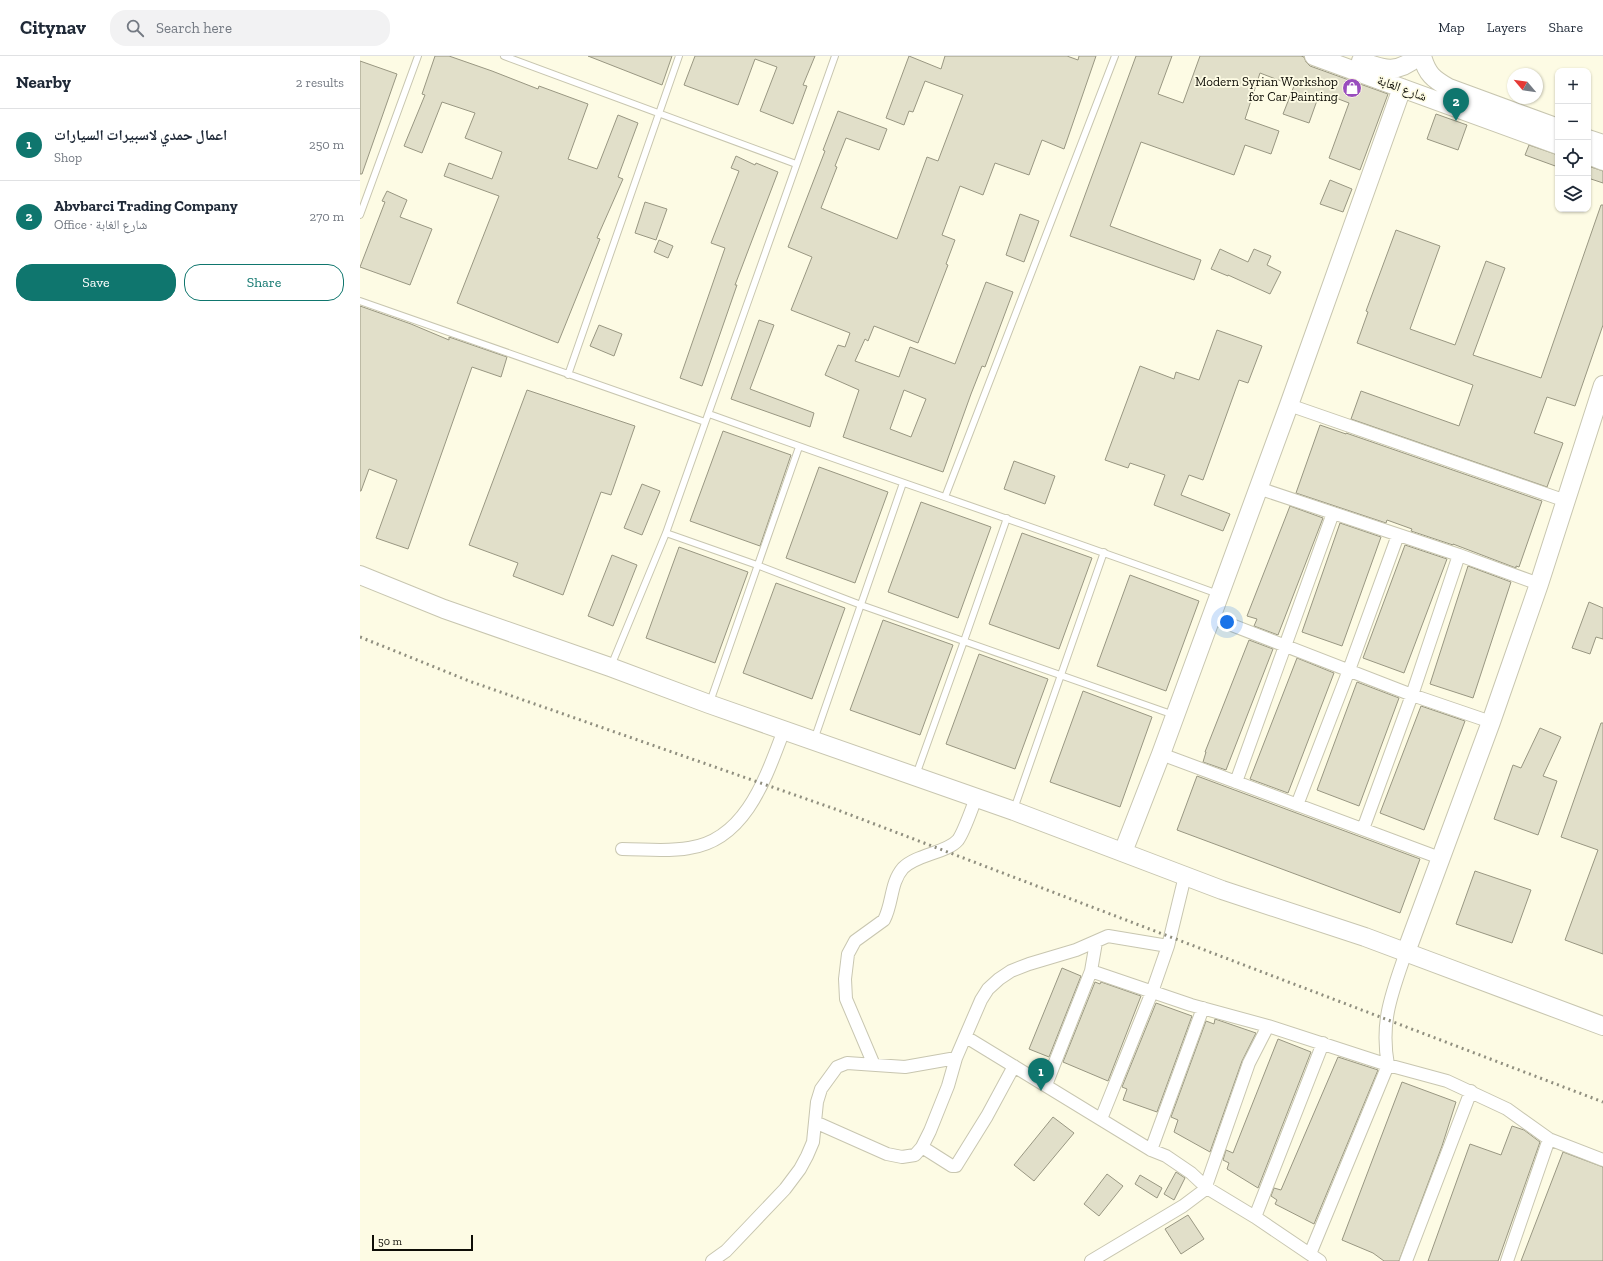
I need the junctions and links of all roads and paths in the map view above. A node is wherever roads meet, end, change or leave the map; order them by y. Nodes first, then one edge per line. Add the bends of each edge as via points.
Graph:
1 (418, 56) edge
2 (504, 56) edge
3 (679, 56) edge
4 (835, 56) edge
5 (1115, 56) edge
6 (1314, 56) edge
7 (1350, 56) edge
8 (1418, 56) edge
9 (1422, 56) edge
10 (1402, 88) junction
11 (659, 112) junction
12 (1526, 125) junction
13 (1555, 128) edge
14 (1591, 140) edge
15 (1555, 143) edge
16 (1603, 144) edge
17 (1591, 157) edge
18 (1603, 161) edge
19 (796, 164) junction
20 (360, 215) edge
21 (360, 301) edge
22 (568, 375) junction
23 (1603, 385) edge
24 (1289, 405) junction
25 (709, 414) junction
26 (705, 422) junction
27 (799, 447) junction
28 (903, 482) junction
29 (1258, 488) junction
30 (945, 497) junction
31 (1566, 501) junction
32 (1333, 513) junction
33 (1007, 518) junction
34 (666, 533) junction
35 (1398, 535) junction
36 (1104, 552) junction
37 (1459, 555) junction
38 (757, 565) junction
39 (360, 575) edge
40 (1540, 584) junction
41 (1219, 594) junction
42 (861, 605) junction
43 (1211, 617) junction
44 (964, 642) junction
45 (1286, 645) junction
46 (610, 668) junction
47 (1349, 670) junction
48 (1060, 675) junction
49 (1412, 695) junction
50 (709, 704) junction
51 (1175, 716) junction
52 (1491, 722) junction
53 (784, 730) junction
54 (814, 741) junction
55 (1161, 754) junction
56 (915, 777) junction
57 (1236, 782) junction
58 (976, 798) junction
59 (1297, 805) junction
60 (1014, 811) junction
61 (1363, 829) junction
62 (622, 849) dead end
63 (1123, 852) junction
64 (1440, 858) junction
65 (1185, 876) junction
66 (1096, 942) junction
67 (1168, 946) junction
68 (1406, 952) junction
69 (1092, 970) junction
70 (1152, 992) junction
71 (1203, 1008) junction
72 (1268, 1026) junction
73 (1603, 1026) edge
74 (966, 1037) junction
75 (1323, 1043) junction
76 (956, 1058) junction
77 (874, 1065) junction
78 (1388, 1065) junction
79 (1014, 1066) junction
80 (1046, 1085) junction
81 (1471, 1091) junction
82 (1101, 1118) junction
83 (815, 1122) junction
84 (1549, 1139) junction
85 (922, 1147) junction
86 (1151, 1150) junction
87 (1603, 1160) edge
88 (1206, 1187) junction
89 (1255, 1217) junction
90 (1310, 1254) junction
91 (712, 1261) edge
92 (1091, 1261) edge
93 (1320, 1261) edge
94 (1406, 1261) edge
95 (1507, 1261) edge

1 - 20 lane
2 - 11 lane
3 - 11 lane
4 - 19 lane
5 - 30 lane
6 - 10 street, شارع الغابة
7 - 8 street, شارع الغابة via 1385,69 1396,69
9 - 12 street, شارع الغابة via 1428,72 1440,83
10 - 12 street, شارع الغابة
10 - 24 street
11 - 19 lane
11 - 22 lane
12 - 13 street, شارع الغابة
12 - 15 street, شارع الغابة
14 - 16 street
17 - 18 street
19 - 25 lane
21 - 22 lane
22 - 26 lane
23 - 31 street
24 - 29 street
24 - 31 street
25 - 26 lane
25 - 27 lane
26 - 34 lane
27 - 28 lane
27 - 38 lane
28 - 30 lane
28 - 42 lane
29 - 32 street
29 - 41 street
30 - 33 lane
31 - 40 street
32 - 35 street
32 - 45 street
33 - 36 lane
33 - 44 lane
34 - 38 lane
34 - 46 lane
35 - 37 street
35 - 47 street
36 - 41 lane
36 - 48 lane
37 - 40 street
37 - 49 street
38 - 42 lane
38 - 50 lane
39 - 46 street via 444,609
40 - 52 street
41 - 43 street
42 - 44 lane
42 - 54 lane
43 - 45 street
43 - 51 street
44 - 48 lane
44 - 56 lane
45 - 47 street
45 - 57 street
46 - 50 street
47 - 49 street
47 - 59 street
48 - 51 lane
48 - 60 lane
49 - 52 street
49 - 61 street
50 - 53 street
51 - 55 street
52 - 64 street
53 - 54 street
53 - 62 street via 772,763 755,797 734,826 701,846
54 - 56 street
55 - 57 street
55 - 63 street
56 - 58 street
57 - 59 street
58 - 60 street
58 - 77 street via 958,840 913,861 904,868 894,884 884,920 855,941 848,954 846,999
59 - 61 street
60 - 63 street
61 - 64 street
63 - 65 street
64 - 68 street
65 - 67 street
65 - 68 street
66 - 67 street via 1110,936
66 - 69 street
66 - 74 street via 1029,964 999,979 980,1000
67 - 70 street
68 - 73 street
68 - 78 street via 1386,1018 1385,1042
69 - 70 street
69 - 80 street
70 - 71 street
70 - 82 street
71 - 72 street
71 - 86 street
72 - 75 street
72 - 88 street via 1246,1070
74 - 76 street
74 - 79 street
75 - 78 street
75 - 89 street
76 - 77 street via 905,1067
76 - 85 street via 948,1086
77 - 83 street via 847,1063 837,1067 821,1089
78 - 81 street via 1447,1081
78 - 90 street
79 - 80 street
79 - 85 street via 956,1166
80 - 82 street
81 - 84 street via 1507,1109
81 - 94 street
82 - 86 street
83 - 85 street via 887,1154 909,1157 915,1155
83 - 91 street via 813,1142 800,1169 785,1189 726,1251
84 - 87 street
84 - 95 street
86 - 88 street via 1166,1156 1192,1173
88 - 89 street
88 - 92 street via 1183,1206
89 - 90 street
90 - 93 street

